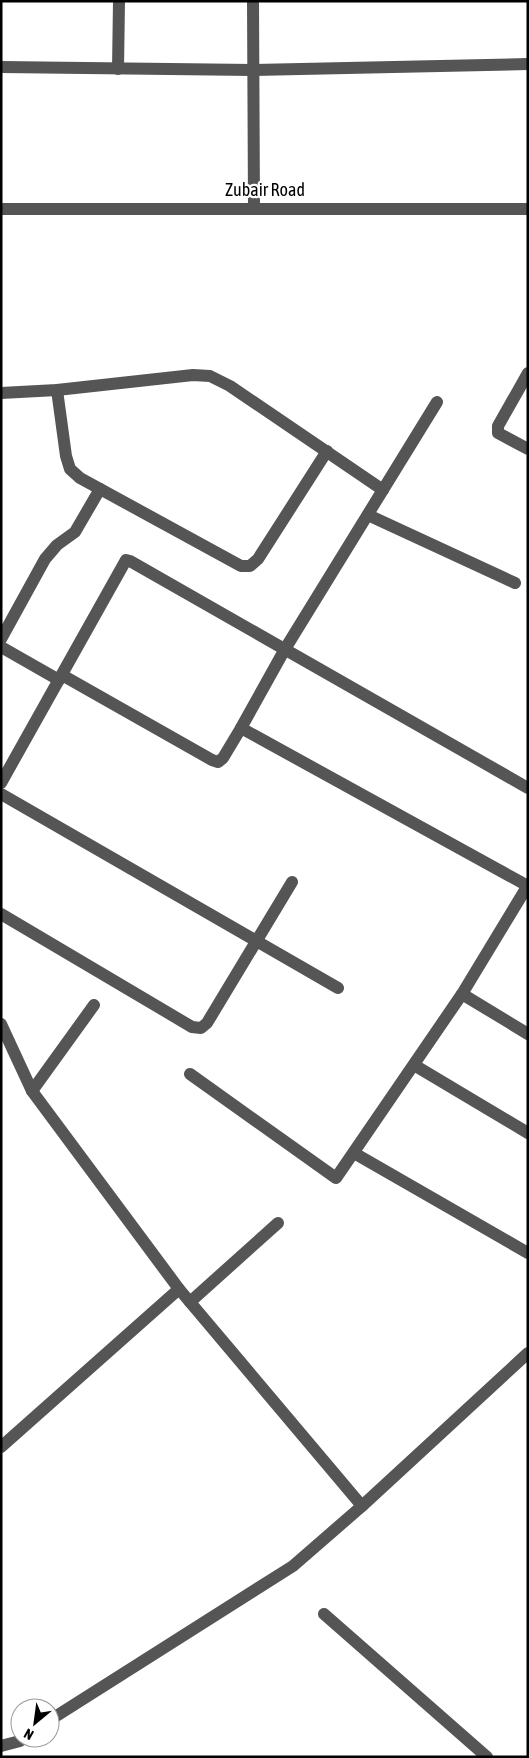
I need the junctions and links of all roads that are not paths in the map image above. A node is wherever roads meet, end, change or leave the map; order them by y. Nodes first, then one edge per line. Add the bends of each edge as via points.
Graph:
1 (119, 1) edge
2 (253, 1) edge
3 (528, 64) edge
4 (1, 67) edge
5 (118, 69) junction
6 (253, 70) junction
7 (254, 208) junction
8 (1, 209) edge
9 (528, 209) edge
10 (528, 373) edge
11 (57, 390) junction
12 (1, 393) edge
13 (438, 402) dead end
14 (528, 449) edge
15 (327, 451) junction
16 (100, 489) junction
17 (383, 490) junction
18 (368, 515) junction
19 (515, 583) dead end
20 (1, 639) edge
21 (1, 647) edge
22 (285, 649) junction
23 (60, 678) junction
24 (241, 728) junction
25 (1, 783) edge
26 (528, 788) edge
27 (1, 794) edge
28 (292, 882) dead end
29 (528, 886) edge
30 (1, 914) edge
31 (256, 941) junction
32 (338, 988) dead end
33 (462, 994) junction
34 (94, 1005) dead end
35 (1, 1024) edge
36 (528, 1034) edge
37 (414, 1065) junction
38 (190, 1074) dead end
39 (32, 1091) junction
40 (528, 1133) edge
41 (354, 1153) junction
42 (278, 1223) dead end
43 (528, 1254) edge
44 (179, 1289) junction
45 (190, 1302) junction
46 (528, 1353) edge
47 (1, 1447) edge
48 (362, 1506) junction
49 (324, 1614) dead end
50 (60, 1714) edge
51 (487, 1757) edge

1 - 5 street
2 - 6 street
3 - 6 street
4 - 5 street
5 - 6 street
6 - 7 street
7 - 8 street, Zubair Road
7 - 9 street, Zubair Road
10 - 14 street via 498,426 498,433
11 - 12 street
11 - 15 street via 193,375 210,376
11 - 16 street via 70,468
13 - 17 street
15 - 16 street via 258,559 250,566 241,566
15 - 17 street
16 - 20 street via 75,532 45,559
17 - 18 street
18 - 19 street
18 - 22 street
21 - 23 street
22 - 23 street via 126,560
22 - 24 street
22 - 26 street
23 - 24 street via 218,762
23 - 25 street
24 - 29 street
27 - 31 street
28 - 31 street
29 - 33 street
30 - 31 street via 192,1027 201,1028
31 - 32 street
33 - 36 street
33 - 37 street
34 - 39 street
35 - 39 street
37 - 40 street
37 - 41 street
38 - 41 street via 336,1178
39 - 44 street
41 - 43 street
42 - 45 street
44 - 45 street
44 - 47 street
45 - 48 street
46 - 48 street
48 - 50 street via 293,1566
49 - 51 street

